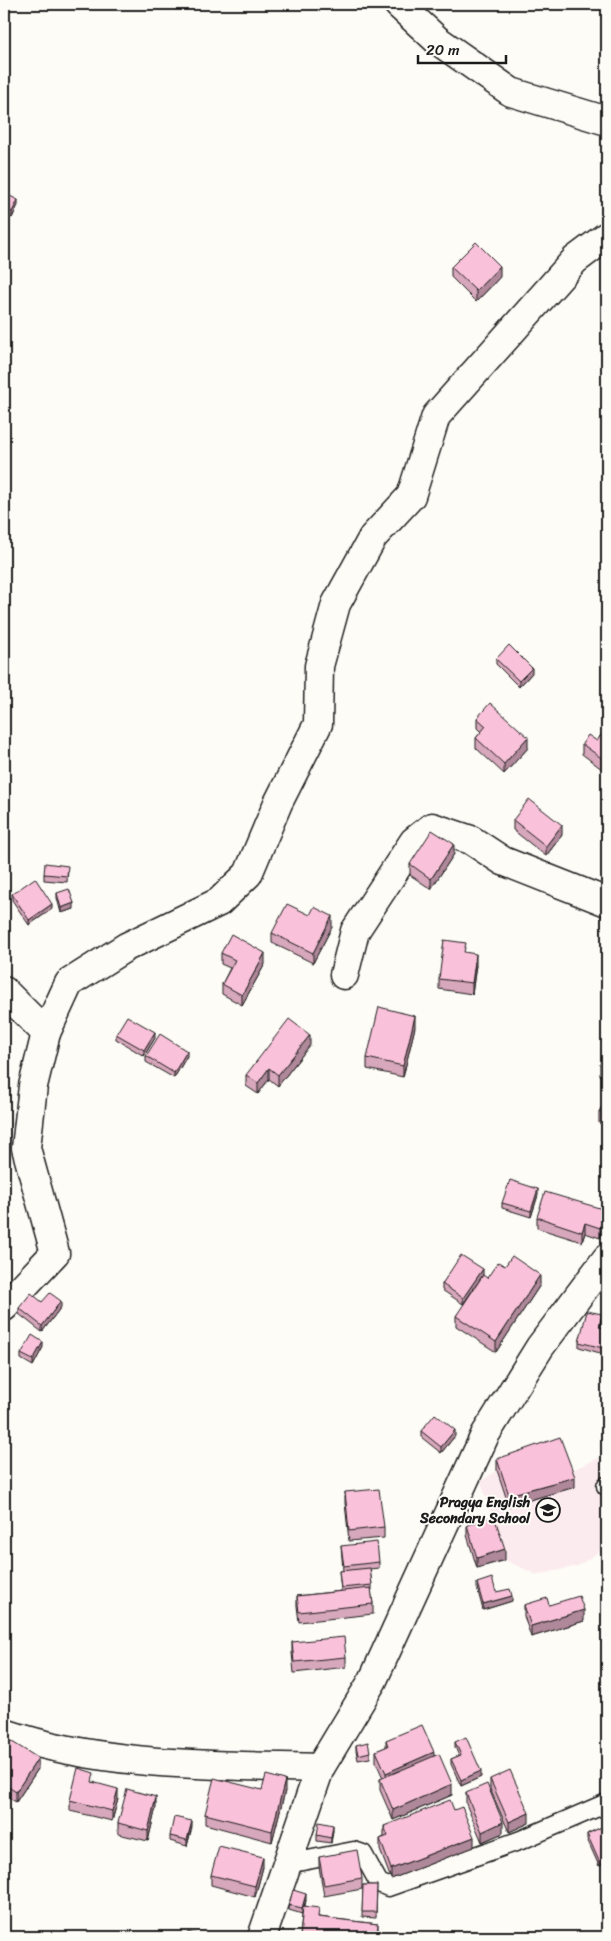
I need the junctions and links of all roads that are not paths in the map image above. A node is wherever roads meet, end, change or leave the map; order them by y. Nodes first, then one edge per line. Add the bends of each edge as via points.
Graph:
1 (398, 4) edge
2 (607, 121) edge
3 (607, 236) edge
4 (607, 902) edge
5 (344, 975) dead end
6 (4, 991) edge
7 (46, 1033) junction
8 (607, 1258) edge
9 (4, 1307) edge
10 (4, 1733) edge
11 (320, 1768) junction
12 (607, 1803) edge
13 (287, 1864) junction
14 (262, 1937) edge

1 - 2 street via 438,40 511,92
3 - 7 street via 575,260 436,416 411,496 373,537 336,604 319,666 318,724 278,803 248,874 219,902 126,947 69,983
4 - 5 street via 503,861 471,840 432,826 414,841 355,931
6 - 7 street
7 - 9 street via 33,1086 26,1148 55,1253
8 - 11 street via 540,1347 485,1435 373,1680
10 - 11 street via 35,1743 145,1762
11 - 13 street
12 - 13 lane via 521,1840 388,1887 378,1883 363,1854 354,1851
13 - 14 street

